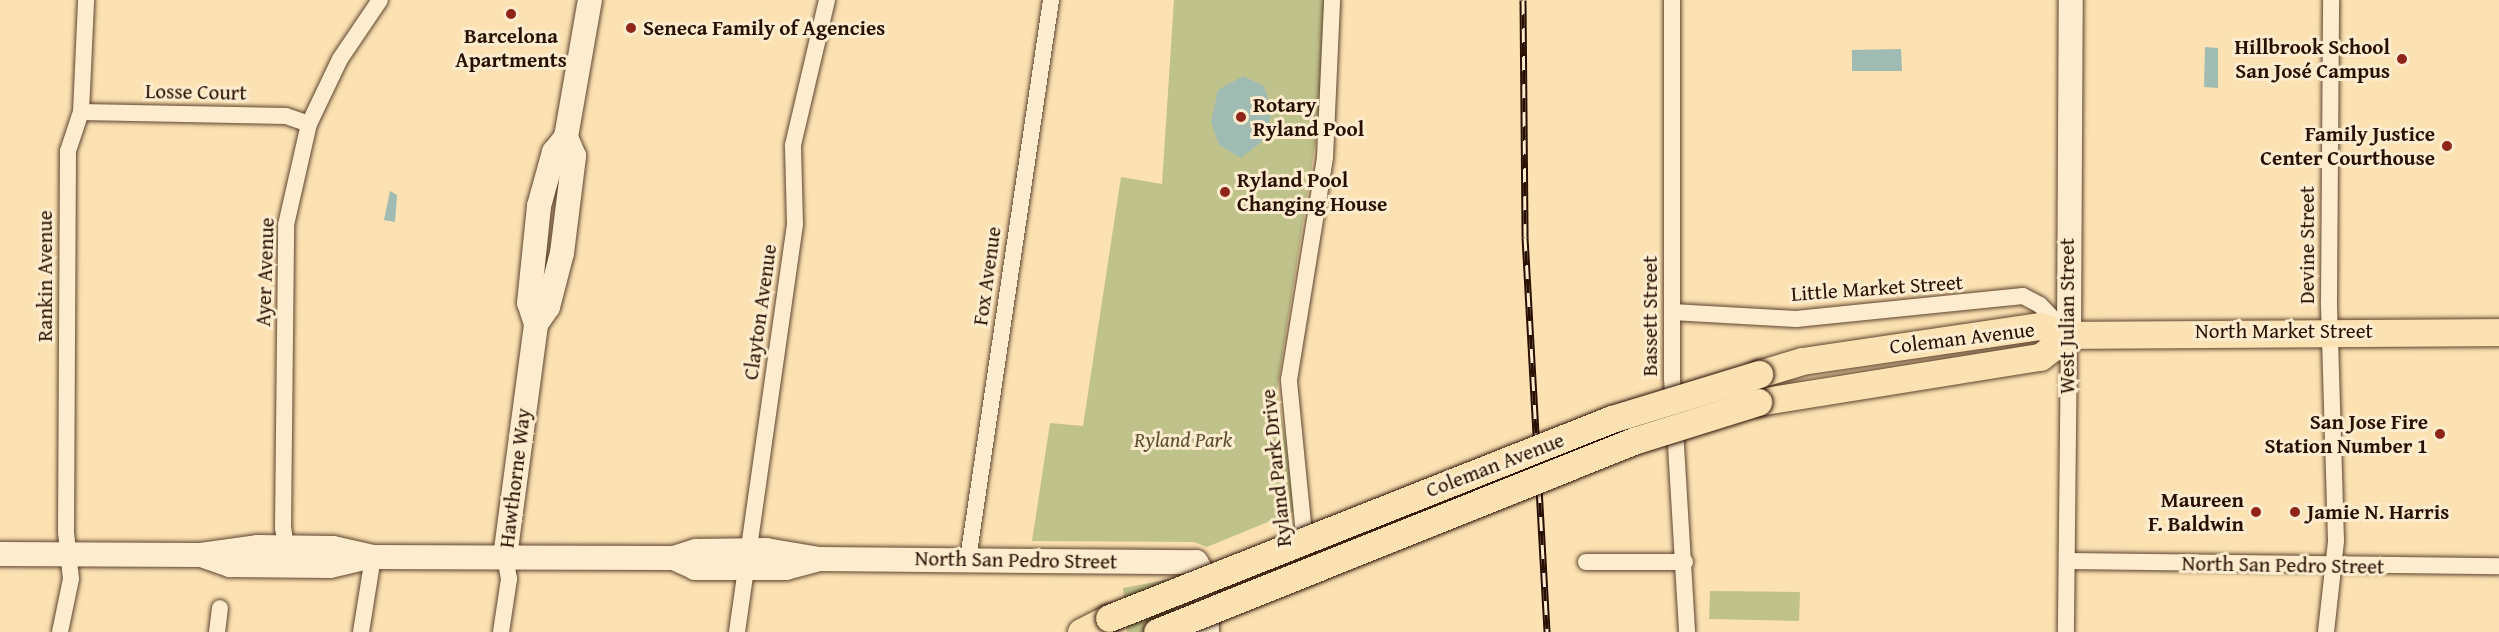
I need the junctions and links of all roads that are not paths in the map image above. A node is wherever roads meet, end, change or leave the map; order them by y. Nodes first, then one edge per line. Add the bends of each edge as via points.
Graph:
1 (86, 0) edge
2 (380, 0) edge
3 (590, 0) edge
4 (827, 0) edge
5 (1051, 0) edge
6 (1332, 0) edge
7 (1672, 0) edge
8 (2071, 0) edge
9 (2331, 0) edge
10 (81, 112) junction
11 (309, 124) junction
12 (1672, 312) junction
13 (2331, 332) junction
14 (2499, 332) edge
15 (2069, 336) junction
16 (1306, 540) junction
17 (0, 554) edge
18 (68, 555) junction
19 (288, 556) junction
20 (373, 557) junction
21 (505, 557) junction
22 (747, 559) junction
23 (968, 559) junction
24 (2067, 561) junction
25 (1586, 562) dead end
26 (1685, 562) junction
27 (2332, 566) junction
28 (2499, 566) edge
29 (1308, 575) dead end
30 (1205, 577) junction
31 (220, 608) dead end
32 (60, 632) edge
33 (217, 632) edge
34 (361, 632) edge
35 (501, 632) edge
36 (737, 632) edge
37 (1081, 632) edge
38 (1156, 632) edge
39 (1207, 632) edge
40 (1687, 632) edge
41 (2066, 632) edge
42 (2326, 632) edge

1 - 10 street, Rankin Avenue
2 - 11 street, Ayer Avenue via 340,59
3 - 21 street, Hawthorne Way via 566,137 574,156 562,253 548,307 536,324
4 - 22 street, Clayton Avenue via 793,145 795,224
5 - 23 street, Fox Avenue
6 - 16 street, Ryland Park Drive via 1325,157 1289,380
7 - 12 street, Bassett Street
8 - 15 street, West Julian Street
9 - 13 street, Devine Street
10 - 11 street, Losse Court via 286,116
10 - 18 street, Rankin Avenue via 68,151
11 - 19 street, Ayer Avenue via 286,225
12 - 15 street, Little Market Street via 1796,319 2024,296 2040,305
12 - 26 street, Bassett Street
13 - 14 main road, North Market Street
13 - 15 main road, North Market Street
13 - 27 street, Devine Street via 2337,444
15 - 24 street, West Julian Street
15 - 37 main road, Coleman Avenue, bridge via 2040,326 1802,361 1612,419
15 - 38 main road, Coleman Avenue, bridge via 2040,357 1758,402 1636,440
16 - 29 street, Ryland Park Drive
16 - 30 street
17 - 18 street, North San Pedro Street
18 - 19 street, North San Pedro Street via 201,555 233,547
18 - 32 street, Rankin Avenue via 71,579
19 - 20 street, North San Pedro Street via 333,548
20 - 21 street, North San Pedro Street
20 - 34 street
21 - 22 street, North San Pedro Street via 674,558 696,551
21 - 35 street, Hawthorne Way via 509,579
22 - 23 street, North San Pedro Street via 794,551 819,559
22 - 36 street, Clayton Avenue
23 - 30 street, North San Pedro Street via 1196,561
24 - 27 street, North San Pedro Street
24 - 41 street, West Julian Street
25 - 26 street
26 - 40 street, Bassett Street
27 - 28 street, North San Pedro Street
27 - 42 street, Devine Street
30 - 39 street
31 - 33 street

